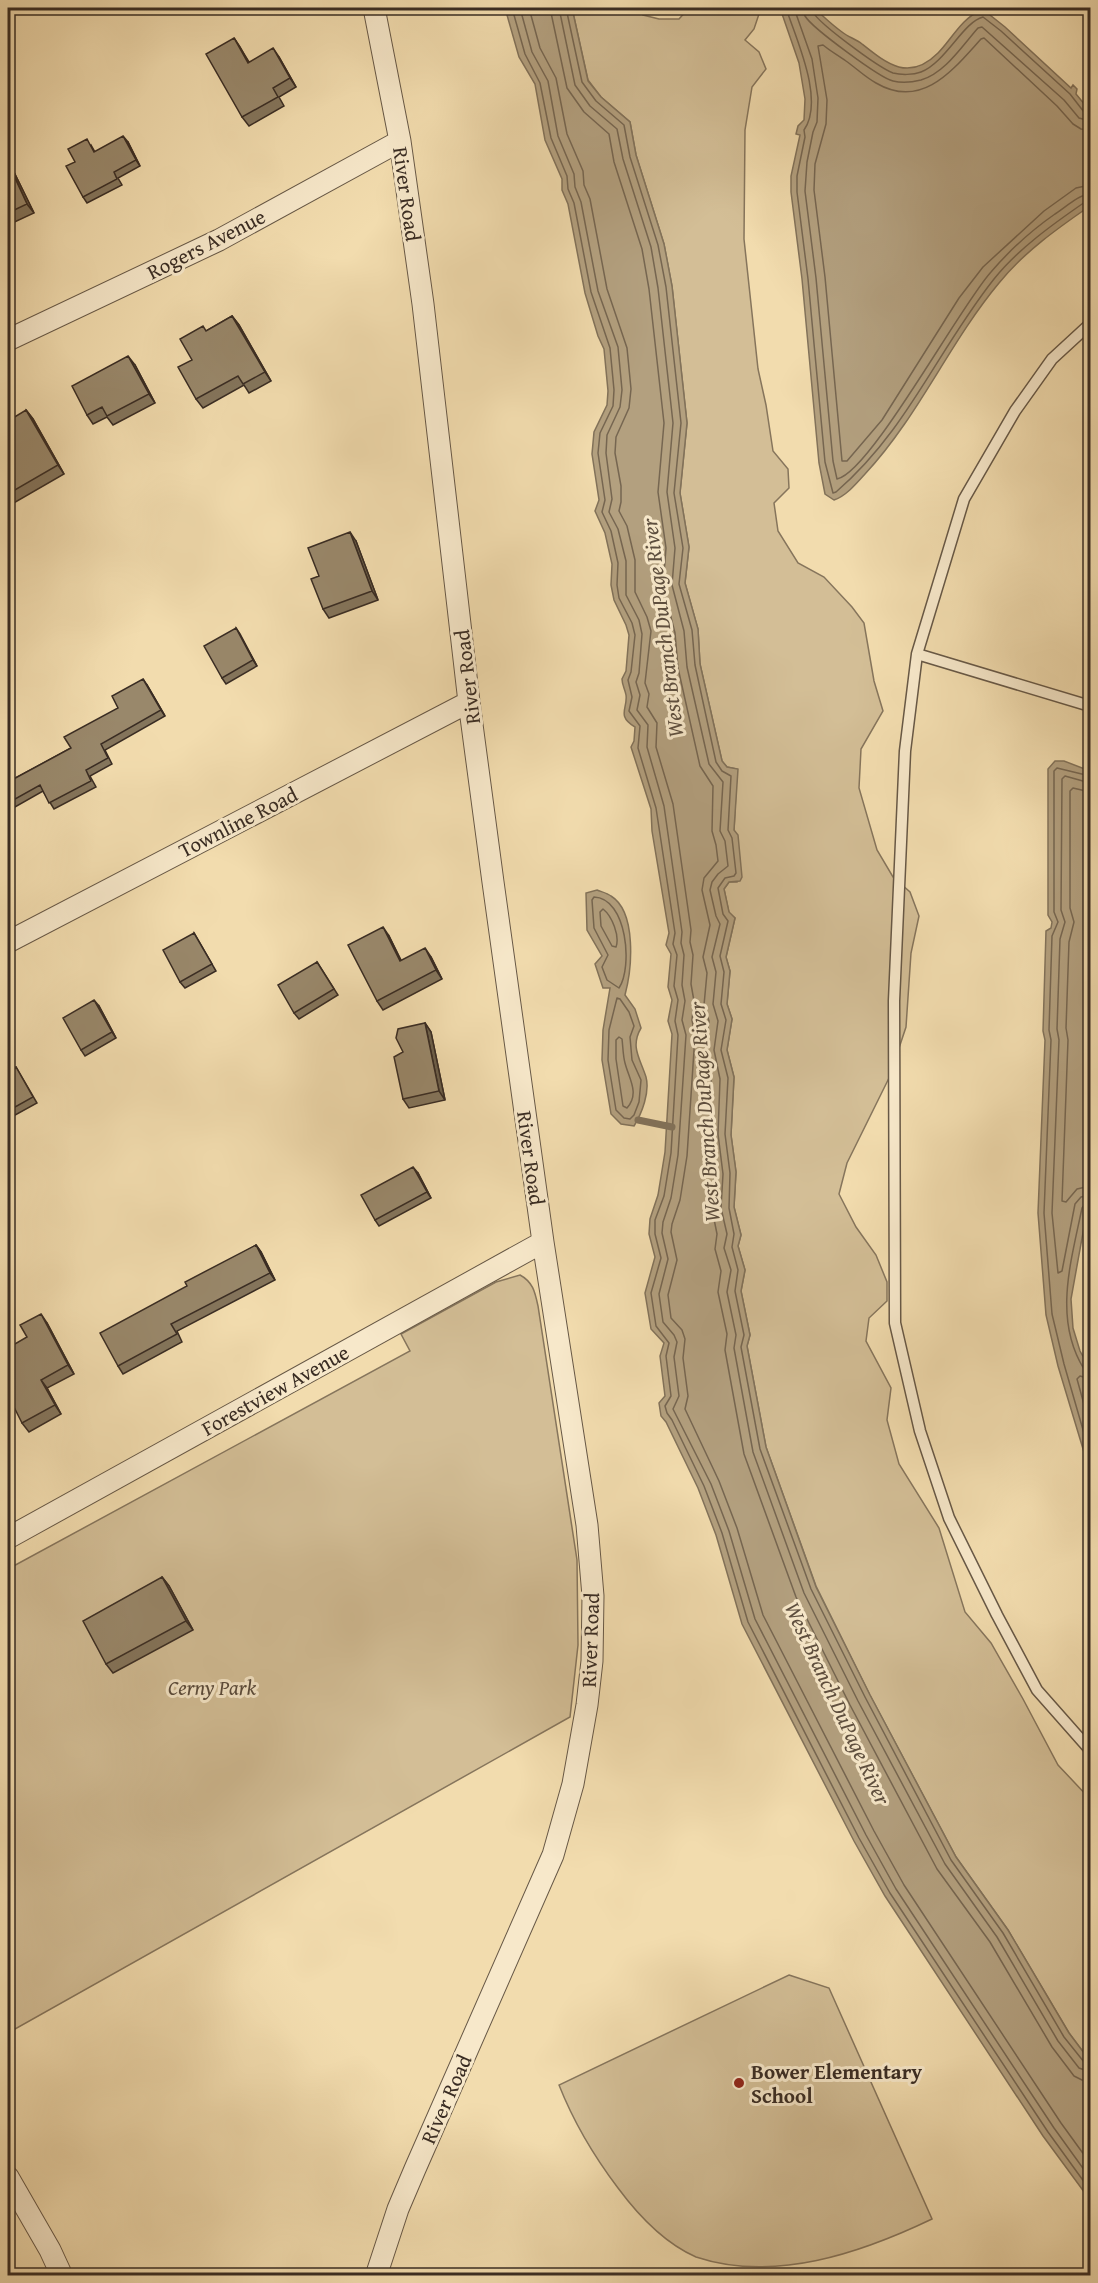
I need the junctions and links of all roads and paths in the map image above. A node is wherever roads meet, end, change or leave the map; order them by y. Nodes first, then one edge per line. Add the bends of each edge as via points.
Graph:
1 (374, 8) edge
2 (400, 141) junction
3 (1090, 324) edge
4 (8, 340) edge
5 (917, 654) junction
6 (469, 702) junction
7 (1090, 706) edge
8 (8, 942) edge
9 (543, 1242) junction
10 (8, 1538) edge
11 (1090, 1750) edge
12 (8, 2177) edge
13 (62, 2276) edge
14 (376, 2276) edge

1 - 2 street, River Road
2 - 4 street, Rogers Avenue via 219,240
2 - 6 street, River Road
3 - 5 lane via 1052,359 1015,411 964,499
5 - 7 lane
5 - 11 lane via 905,751 894,1000 895,1323 920,1431 949,1518 1037,1690
6 - 8 street, Townline Road
6 - 9 street, River Road
9 - 10 street, Forestview Avenue
9 - 14 street, River Road via 587,1525 593,1596 592,1661 580,1749 553,1855 407,2189
12 - 13 street

